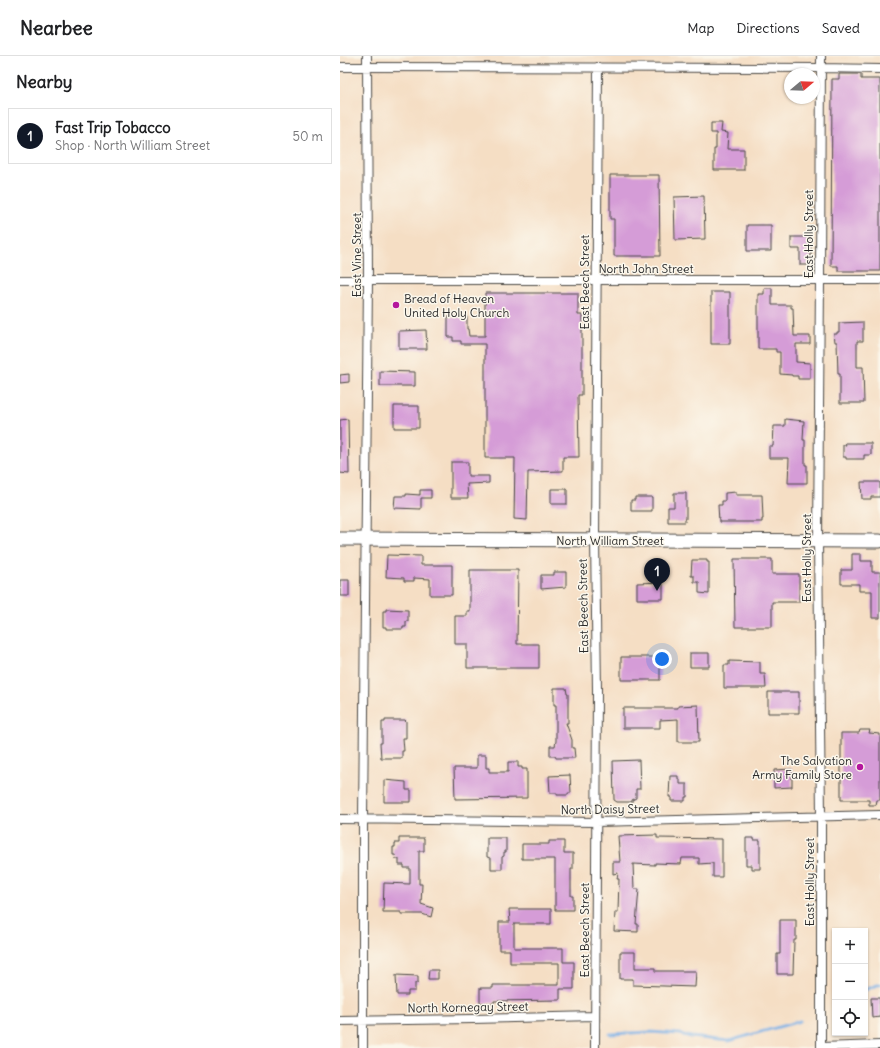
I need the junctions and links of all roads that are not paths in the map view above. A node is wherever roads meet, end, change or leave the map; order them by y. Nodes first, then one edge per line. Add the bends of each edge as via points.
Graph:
1 (367, 56) edge
2 (820, 56) edge
3 (340, 67) edge
4 (367, 67) junction
5 (598, 67) junction
6 (820, 68) junction
7 (880, 69) edge
8 (820, 104) edge
9 (340, 280) edge
10 (368, 280) junction
11 (597, 280) junction
12 (820, 280) junction
13 (880, 280) edge
14 (340, 539) edge
15 (365, 539) junction
16 (595, 539) junction
17 (818, 541) junction
18 (880, 542) edge
19 (880, 815) edge
20 (821, 816) junction
21 (340, 819) edge
22 (363, 819) junction
23 (596, 822) junction
24 (596, 1016) junction
25 (363, 1020) junction
26 (340, 1021) edge
27 (880, 1045) edge
28 (821, 1047) edge
29 (363, 1048) edge
30 (595, 1048) edge

1 - 4 street, East Vine Street
2 - 6 street, East Holly Street
3 - 4 street
4 - 5 street
4 - 10 street, East Vine Street
5 - 6 street
5 - 11 street, East Beech Street
6 - 7 street
8 - 12 street, East Holly Street
9 - 10 street, North John Street
10 - 11 street, North John Street
10 - 15 street, East Vine Street
11 - 12 street, North John Street
11 - 16 street, East Beech Street
12 - 13 street, North John Street
12 - 17 street, East Holly Street
14 - 15 main road, North William Street
15 - 16 main road, North William Street
15 - 22 street, East Vine Street
16 - 17 main road, North William Street
16 - 23 street, East Beech Street
17 - 18 main road, North William Street
17 - 20 street, East Holly Street
19 - 20 street, North Daisy Street
20 - 23 street, North Daisy Street
20 - 28 street, East Holly Street
21 - 22 street, North Daisy Street
22 - 23 street, North Daisy Street
22 - 25 street, East Vine Street
23 - 24 street, East Beech Street
24 - 25 street, North Kornegay Street
24 - 30 street, East Beech Street
25 - 26 street, North Kornegay Street
25 - 29 street, East Vine Street
27 - 28 street

